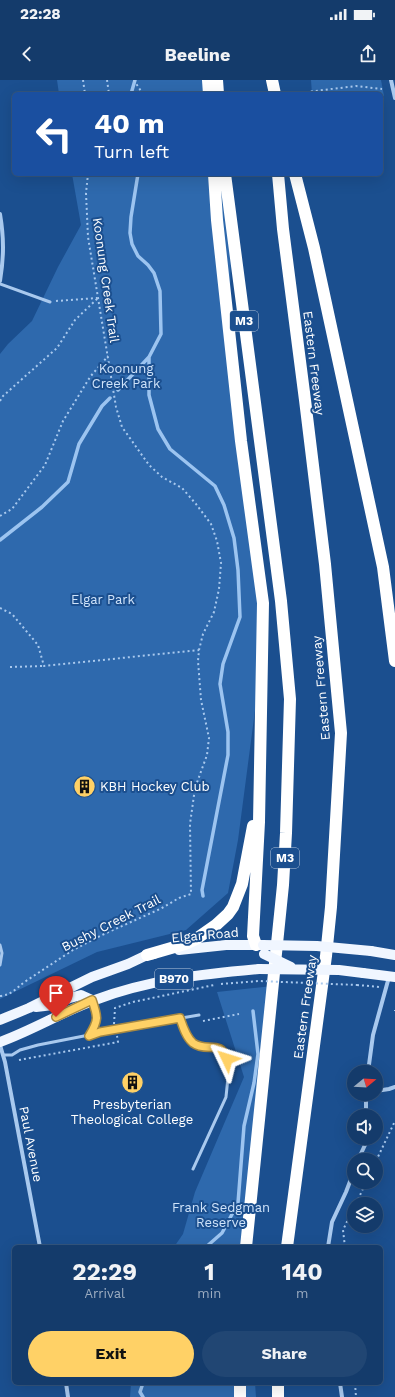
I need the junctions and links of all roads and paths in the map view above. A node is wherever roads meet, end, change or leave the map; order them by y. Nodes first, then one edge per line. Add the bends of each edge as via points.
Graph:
1 (83, 80) edge
2 (107, 80) edge
3 (134, 80) edge
4 (208, 80) edge
5 (217, 80) edge
6 (271, 80) edge
7 (392, 80) edge
8 (382, 89) dead end
9 (85, 92) edge
10 (109, 92) edge
11 (142, 92) edge
12 (209, 92) edge
13 (218, 92) edge
14 (270, 92) edge
15 (274, 92) edge
16 (305, 92) edge
17 (395, 98) edge
18 (88, 176) edge
19 (214, 176) edge
20 (225, 176) edge
21 (278, 176) edge
22 (296, 176) edge
23 (0, 214) edge
24 (0, 281) edge
25 (0, 284) edge
26 (98, 298) junction
27 (50, 302) joint
28 (108, 356) junction
29 (0, 401) edge
30 (0, 516) edge
31 (0, 608) edge
32 (199, 650) junction
33 (395, 661) edge
34 (44, 666) junction
35 (10, 667) dead end
36 (259, 794) junction
37 (191, 894) joint
38 (0, 945) edge
39 (261, 948) junction
40 (147, 955) junction
41 (395, 955) edge
42 (0, 965) edge
43 (293, 968) junction
44 (245, 970) junction
45 (393, 975) edge
46 (248, 982) junction
47 (221, 984) dead end
48 (386, 987) junction
49 (0, 996) edge
50 (92, 1000) junction
51 (29, 1008) junction
52 (239, 1014) dead end
53 (199, 1015) dead end
54 (188, 1017) junction
55 (180, 1018) junction
56 (0, 1020) edge
57 (89, 1036) junction
58 (0, 1043) edge
59 (3, 1055) junction
60 (369, 1065) edge
61 (395, 1087) edge
62 (383, 1090) edge
63 (395, 1121) edge
64 (380, 1153) edge
65 (193, 1169) dead end
66 (347, 1187) edge
67 (347, 1222) edge
68 (40, 1245) edge
69 (246, 1245) edge
70 (287, 1245) edge
71 (328, 1245) edge
72 (345, 1245) edge
73 (66, 1385) edge
74 (240, 1385) edge
75 (278, 1385) edge
76 (340, 1385) edge
77 (355, 1385) edge
78 (68, 1397) edge
79 (240, 1397) edge
80 (278, 1397) edge
81 (342, 1397) edge
82 (356, 1397) edge

1 - 9 path
2 - 10 path
3 - 11 path
4 - 12 highway
5 - 13 highway
6 - 14 highway
6 - 15 highway
7 - 17 street
8 - 16 path via 356,86
18 - 26 path, Koonung Creek Trail via 88,237
19 - 36 highway via 241,441 263,603
20 - 69 highway, M3 via 281,601 290,699 283,884
21 - 70 highway, Eastern Freeway via 325,564 341,733 326,956
22 - 33 highway via 314,248 383,567
23 - 24 street via 4,238
25 - 27 lane
26 - 27 path
26 - 28 path, Koonung Creek Trail
26 - 29 path via 74,320 57,348
28 - 30 path via 90,377 63,421 45,465 12,508
28 - 32 path, Koonung Creek Trail via 116,407 122,427 149,465 162,477 182,488 196,504 211,524 217,542 221,563 219,589 214,612 203,634
31 - 34 path via 12,614 38,645
32 - 34 path
32 - 37 path, Koonung Creek Trail via 201,700 209,738 207,755 195,788 190,824
34 - 35 path
36 - 39 highway via 253,936
36 - 40 highway via 242,884 233,907 216,925 196,939
37 - 49 path, Bushy Creek Trail via 102,934 26,981 10,994
38 - 42 lane
39 - 40 main road, Elgar Road / B970 via 226,945
39 - 41 main road, Elgar Road / B970, bridge via 317,946
39 - 43 main road, bridge
40 - 51 main road, Elgar Road / B970 via 92,977
43 - 44 main road, Elgar Road / B970, bridge
43 - 45 main road, Elgar Road / B970, bridge
44 - 46 path
44 - 50 main road, Elgar Road / B970 via 167,980
45 - 48 street
46 - 47 path, bridge
46 - 48 path, bridge
48 - 60 street via 373,1035
50 - 51 main road, Elgar Road via 81,995 53,1005
50 - 57 lane via 98,1016
50 - 58 main road, Elgar Road / B970
51 - 56 main road, Elgar Road / B970
52 - 54 path via 190,1023
53 - 54 lane
54 - 55 lane
55 - 57 lane
55 - 65 lane via 192,1042 222,1049 227,1059 226,1097
57 - 59 lane
58 - 59 street, Paul Avenue
59 - 68 street, Paul Avenue
61 - 62 street
63 - 64 path
66 - 71 street via 332,1222
67 - 72 path via 343,1230
73 - 78 street
74 - 79 highway
75 - 80 highway
76 - 81 street
77 - 82 path

